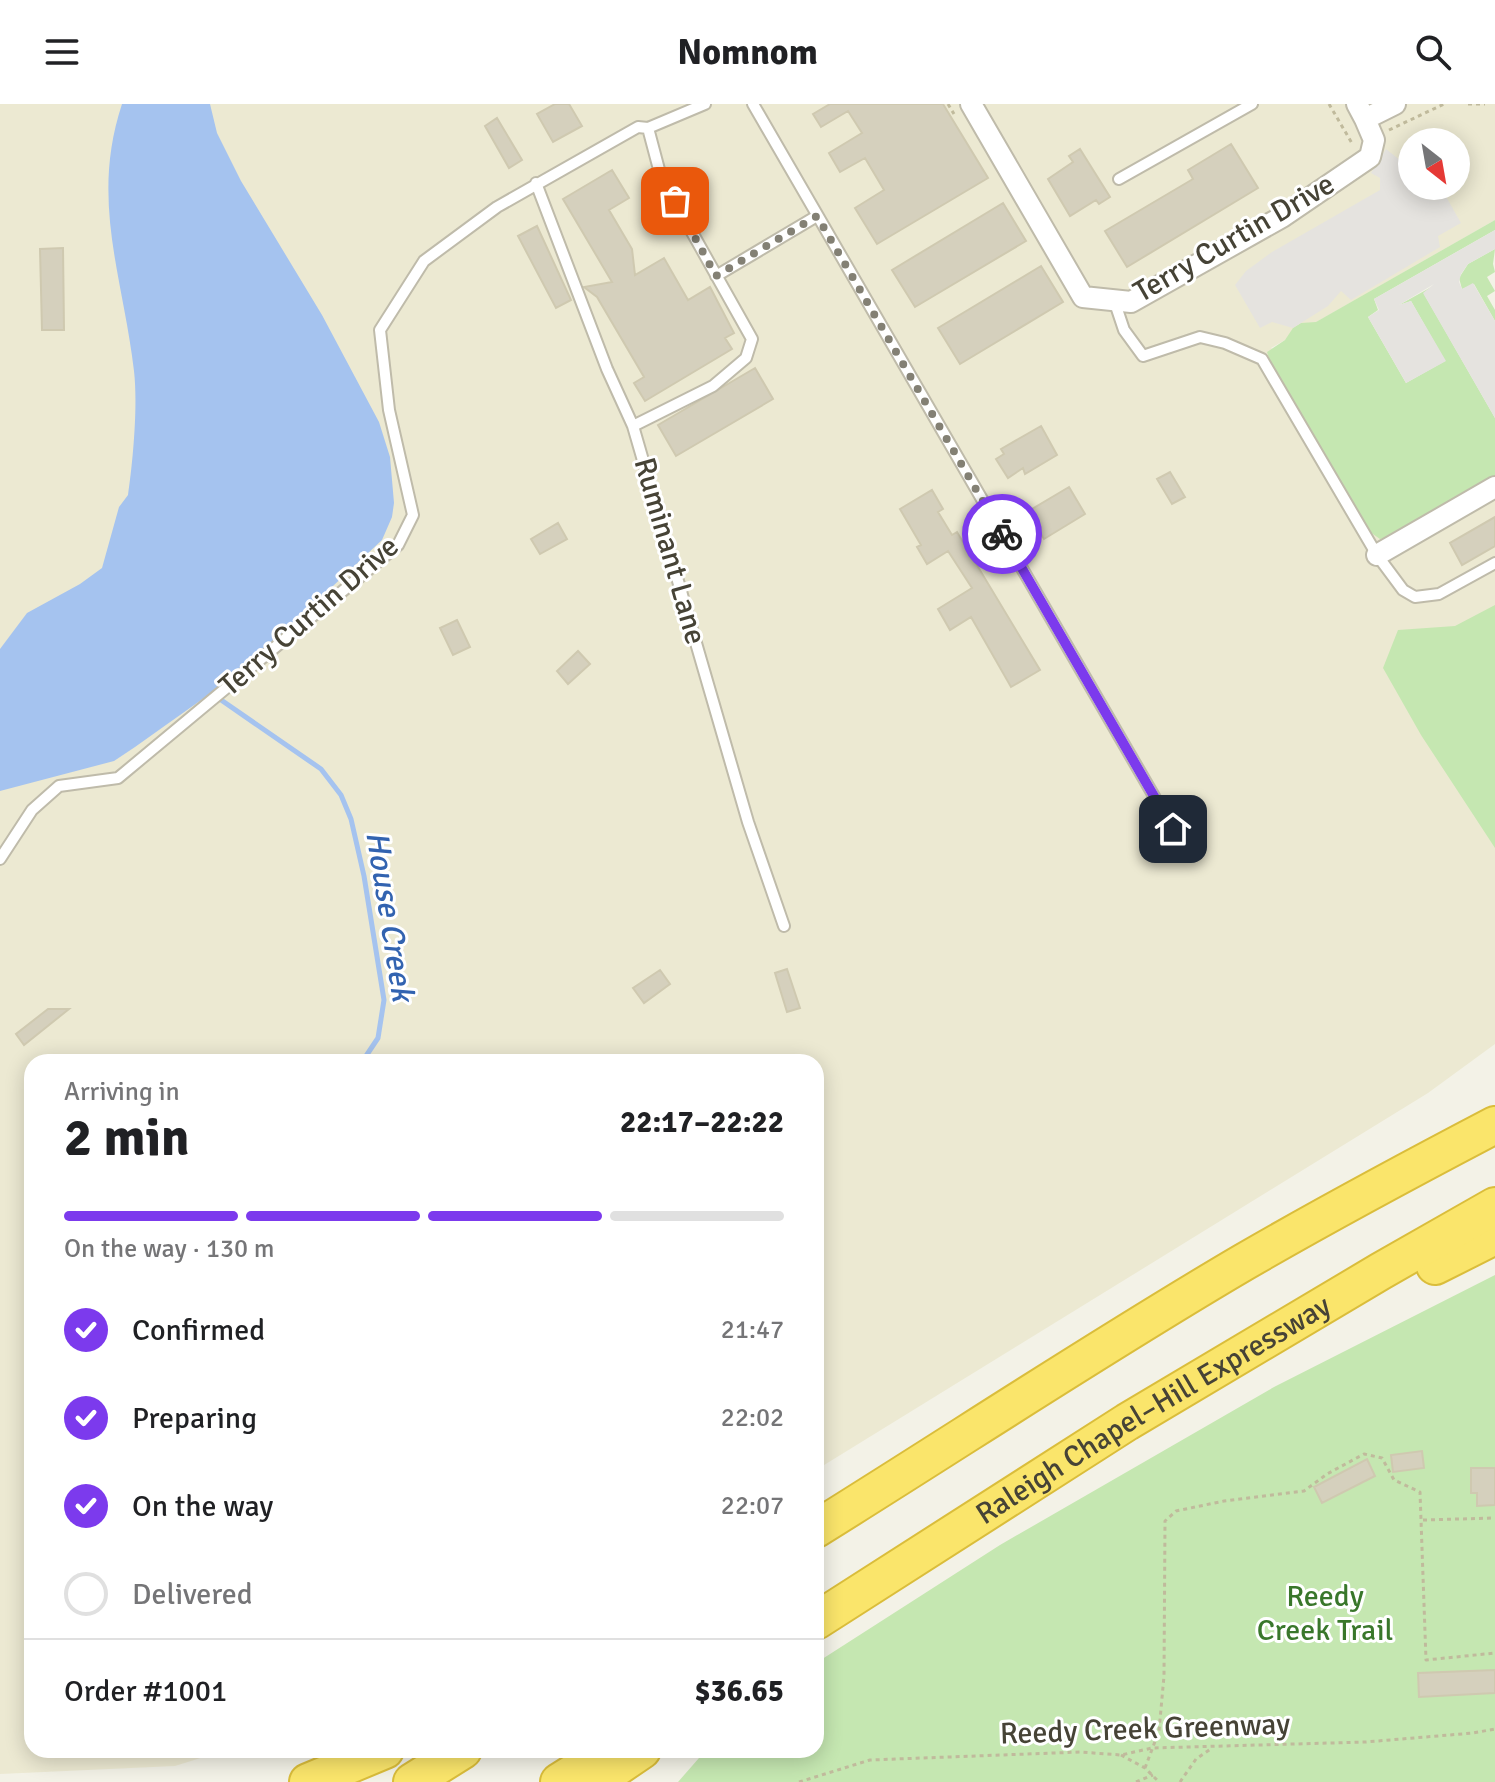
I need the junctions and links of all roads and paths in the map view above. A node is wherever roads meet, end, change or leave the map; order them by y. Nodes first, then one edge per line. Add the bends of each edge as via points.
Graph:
1 (705, 104) edge
2 (753, 104) edge
3 (971, 104) edge
4 (1252, 104) edge
5 (1329, 104) edge
6 (1395, 104) edge
7 (1444, 104) edge
8 (1468, 104) edge
9 (1485, 104) edge
10 (1361, 111) edge
11 (648, 128) junction
12 (1389, 130) dead end
13 (1357, 152) dead end
14 (1119, 179) dead end
15 (536, 183) junction
16 (817, 216) junction
17 (716, 276) junction
18 (1114, 300) junction
19 (633, 426) junction
20 (1495, 487) edge
21 (1377, 555) junction
22 (1495, 563) edge
23 (1173, 829) dead end
24 (0, 859) edge
25 (784, 926) dead end
26 (1495, 1101) edge
27 (1495, 1125) edge
28 (1356, 1198) junction
29 (1495, 1206) edge
30 (1495, 1236) edge
31 (1127, 1422) junction
32 (1495, 1518) edge
33 (1423, 1520) junction
34 (824, 1524) edge
35 (824, 1618) edge
36 (1495, 1653) edge
37 (1495, 1729) edge
38 (1214, 1746) junction
39 (1152, 1748) junction
40 (1121, 1755) junction
41 (366, 1758) edge
42 (450, 1758) edge
43 (597, 1758) edge
44 (630, 1758) edge
45 (1145, 1768) junction
46 (1153, 1775) junction
47 (308, 1782) edge
48 (412, 1782) edge
49 (559, 1782) edge
50 (595, 1782) edge
51 (799, 1782) edge
52 (1136, 1782) edge
53 (1159, 1782) edge
54 (1180, 1782) edge

1 - 11 lane, Terry Curtin Drive
2 - 16 lane
3 - 18 street, Terry Curtin Drive via 1083,297
4 - 14 lane
5 - 13 path
6 - 10 street
7 - 12 path
8 - 9 path
10 - 18 street, Terry Curtin Drive via 1374,140 1370,157 1282,217 1158,287 1131,302
11 - 15 lane, Terry Curtin Drive via 638,127
11 - 17 lane via 661,177
15 - 19 lane, Ruminant Lane
15 - 24 lane, Terry Curtin Drive via 424,261 380,330 389,410 413,515 398,545 118,778 59,786 32,810
16 - 17 lane
16 - 23 lane
17 - 19 lane via 752,339 746,358 713,386
18 - 21 lane via 1124,330 1143,356 1200,337 1262,359
19 - 25 lane, Ruminant Lane via 748,822
20 - 21 street
21 - 22 lane via 1403,590 1415,597 1439,594
26 - 28 highway
27 - 28 highway
28 - 34 highway via 1076,1364
29 - 31 highway, Raleigh Chapel–Hill Expressway
30 - 31 highway
31 - 35 highway, Raleigh Chapel–Hill Expressway
32 - 33 path
33 - 36 path via 1426,1660
33 - 39 path via 1420,1492 1394,1480 1382,1458 1364,1454 1304,1491 1176,1511 1165,1521 1164,1676 1159,1731
37 - 38 path, Reedy Creek Greenway via 1366,1742
38 - 39 path, Reedy Creek Greenway
38 - 54 path via 1196,1759
39 - 40 path, Reedy Creek Greenway
39 - 45 path
40 - 45 path
40 - 51 path, Reedy Creek Greenway via 870,1760
41 - 47 highway
42 - 48 highway
43 - 49 highway
44 - 50 highway
45 - 46 path
46 - 52 path
46 - 53 path

